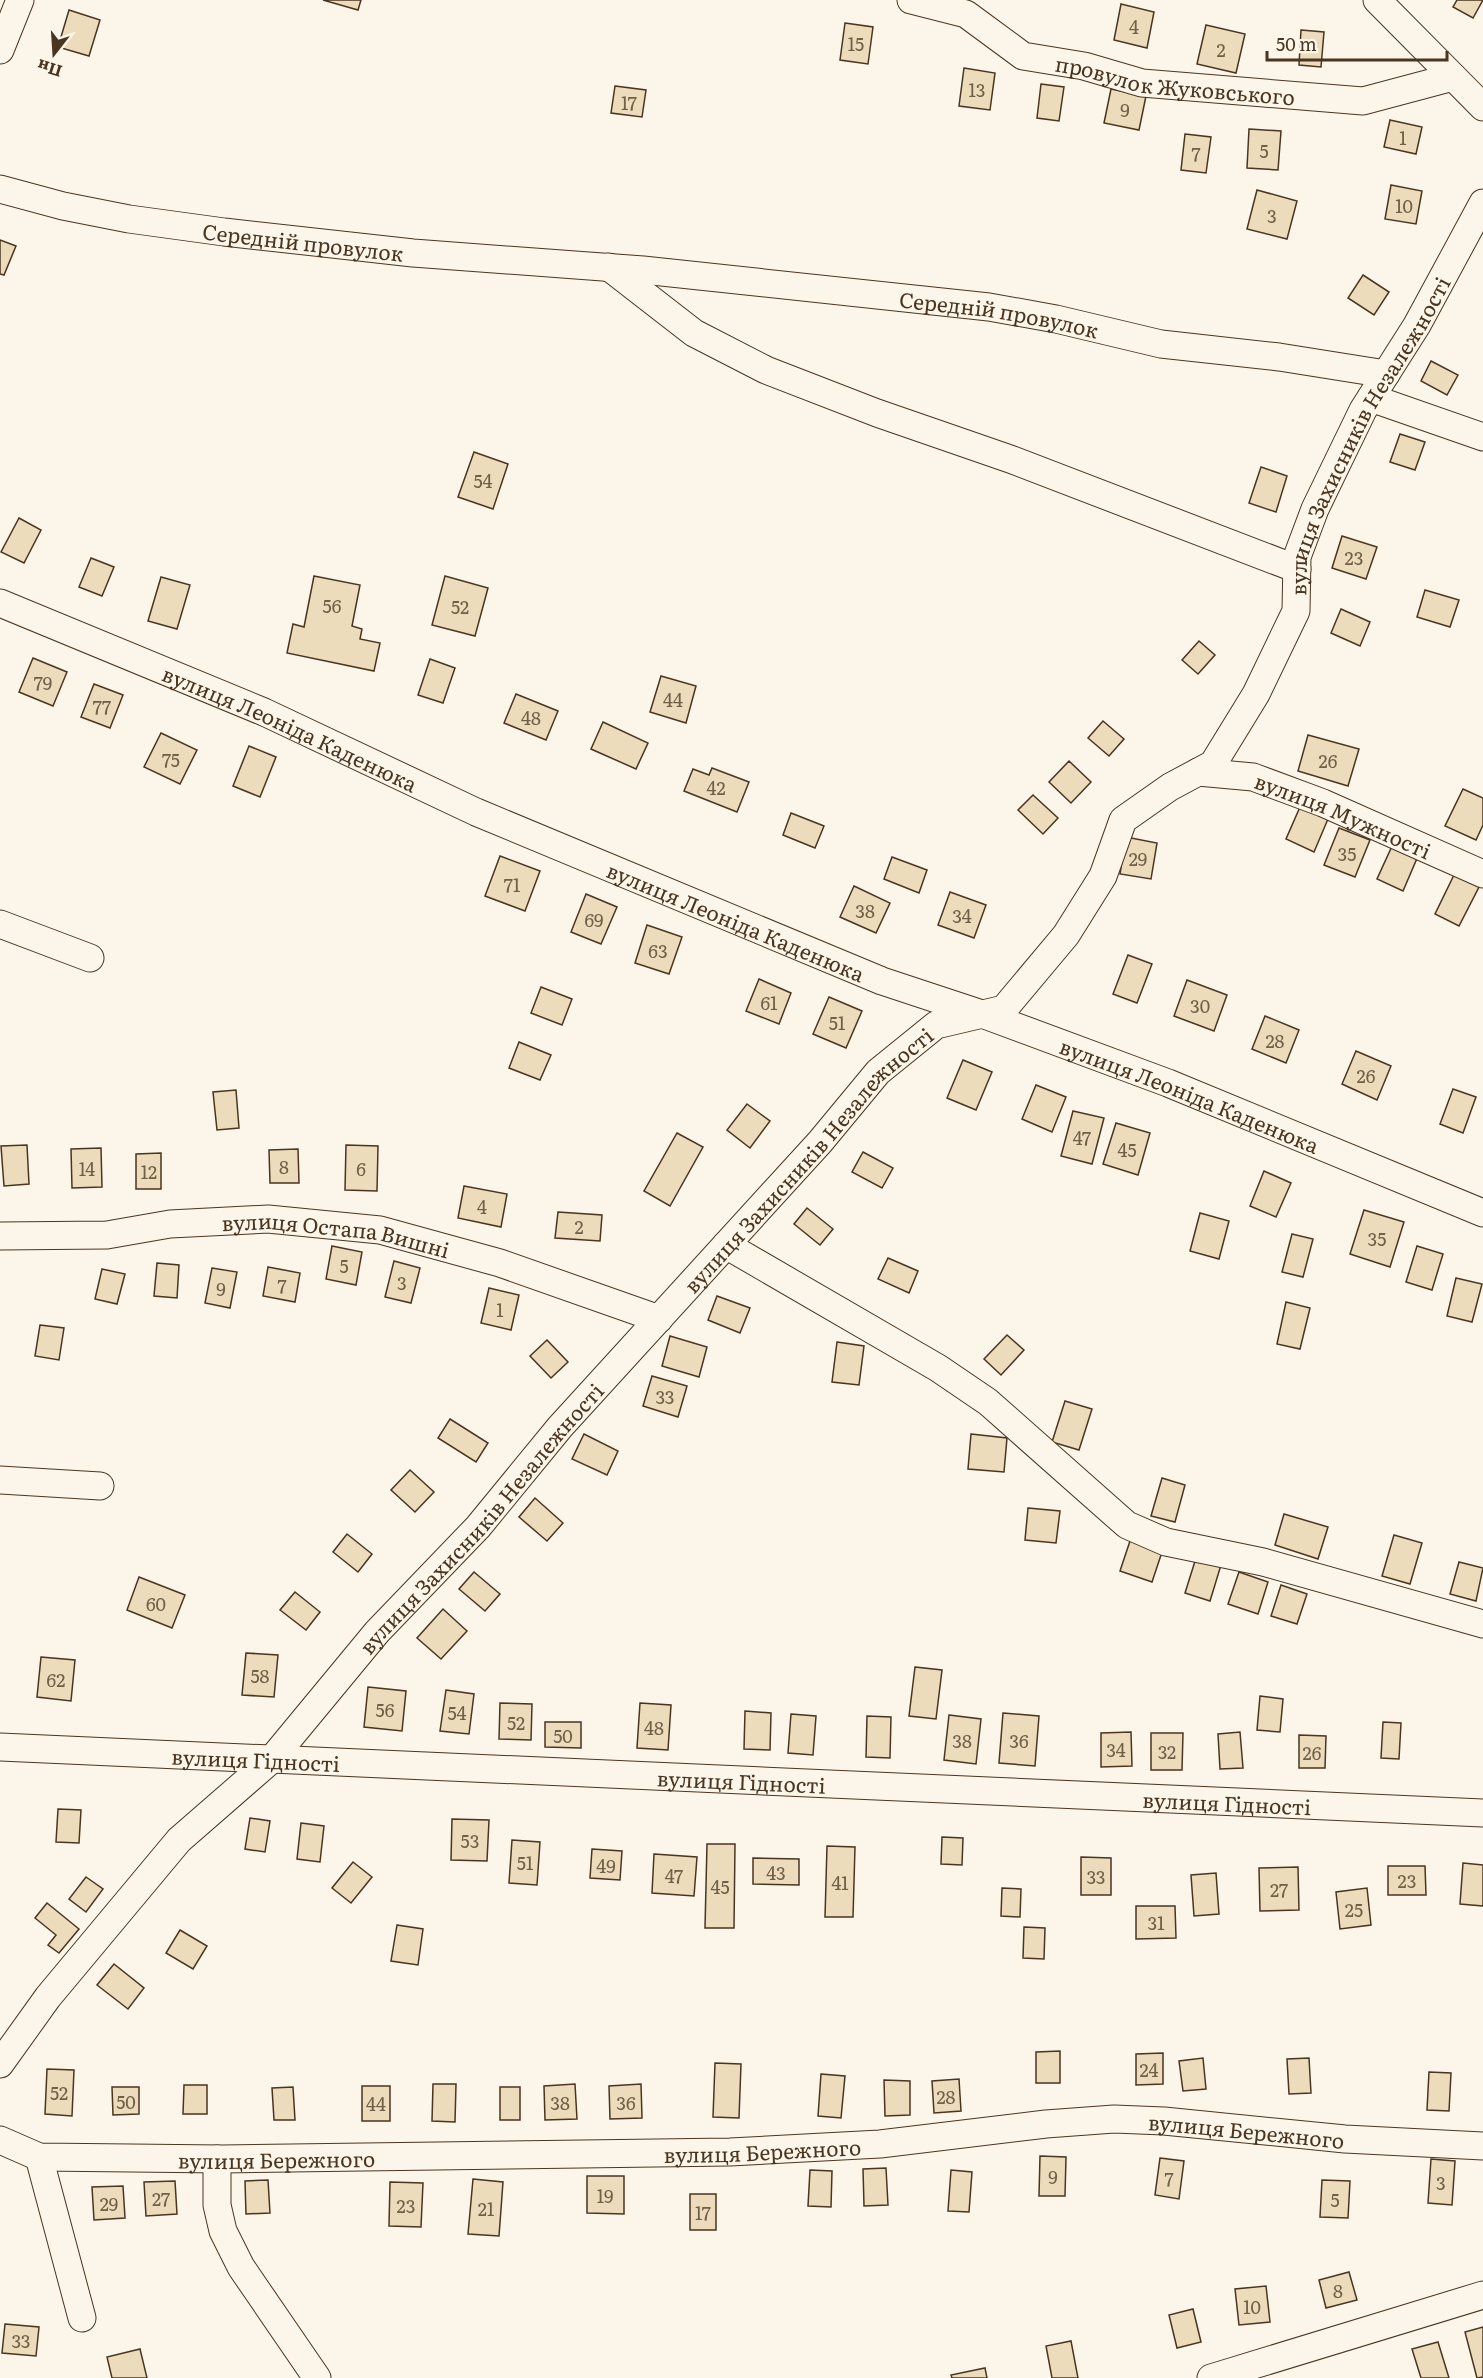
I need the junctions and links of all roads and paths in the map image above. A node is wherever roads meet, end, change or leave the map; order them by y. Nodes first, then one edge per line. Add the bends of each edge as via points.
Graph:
1 (20, 0) edge
2 (911, 0) edge
3 (1377, 0) edge
4 (967, 7) edge
5 (0, 50) edge
6 (1453, 77) junction
7 (1483, 107) edge
8 (0, 189) edge
9 (1483, 203) edge
10 (609, 267) junction
11 (1386, 374) junction
12 (1371, 398) junction
13 (1483, 437) edge
14 (1297, 569) junction
15 (0, 603) edge
16 (1198, 772) junction
17 (1483, 874) edge
18 (0, 924) edge
19 (90, 958) dead end
20 (982, 1014) junction
21 (1483, 1213) edge
22 (0, 1236) edge
23 (726, 1245) junction
24 (659, 1318) junction
25 (0, 1480) edge
26 (100, 1486) dead end
27 (1483, 1624) edge
28 (0, 1747) edge
29 (272, 1759) junction
30 (1483, 1813) edge
31 (0, 2064) edge
32 (0, 2140) edge
33 (1483, 2146) edge
34 (39, 2157) junction
35 (217, 2159) junction
36 (1483, 2295) edge
37 (82, 2318) dead end
38 (317, 2378) edge
39 (1211, 2378) edge

1 - 5 street
2 - 4 street, провулок Жуковського
3 - 6 street
4 - 6 street, провулок Жуковського via 1023,56 1084,66 1142,82 1364,101
6 - 7 street
8 - 10 street, Середній провулок via 129,219 224,232 414,253
9 - 11 street, вулиця Захисників Незалежності
10 - 11 street, Середній провулок via 989,307 1161,344
10 - 14 street via 694,333 766,370
11 - 12 street, вулиця Захисників Незалежності
12 - 13 street
12 - 14 street, вулиця Захисників Незалежності via 1316,508 1297,556
14 - 16 street, вулиця Захисників Незалежності via 1296,611 1256,694 1213,764
15 - 20 street, вулиця Леоніда Каденюка via 264,712 476,812 882,981
16 - 17 street, вулиця Мужності via 1253,777 1323,803
16 - 20 street, вулиця Захисників Незалежності via 1123,820 1103,876 1066,935 1004,1009
18 - 19 street
20 - 21 street, вулиця Леоніда Каденюка via 1168,1083
20 - 23 street, вулиця Захисників Незалежності via 936,1025 878,1072
22 - 24 street, вулиця Остапа Вишні via 107,1235 170,1224 268,1219 380,1230 500,1263
23 - 24 street, вулиця Захисників Незалежності
23 - 27 street via 972,1391 1127,1525 1166,1542 1263,1562
24 - 29 street, вулиця Захисників Незалежності via 560,1426 478,1527 377,1632
25 - 26 street
28 - 29 street, вулиця Гідності
29 - 30 street, вулиця Гідності
29 - 31 street, вулиця Захисників Незалежності via 179,1840 48,1996
32 - 34 street, вулиця Бережного
33 - 35 street, вулиця Бережного via 1345,2139 1114,2119 880,2144 730,2152
34 - 35 street, вулиця Бережного
34 - 37 street
35 - 38 street via 217,2205 223,2231 241,2267
36 - 39 street

